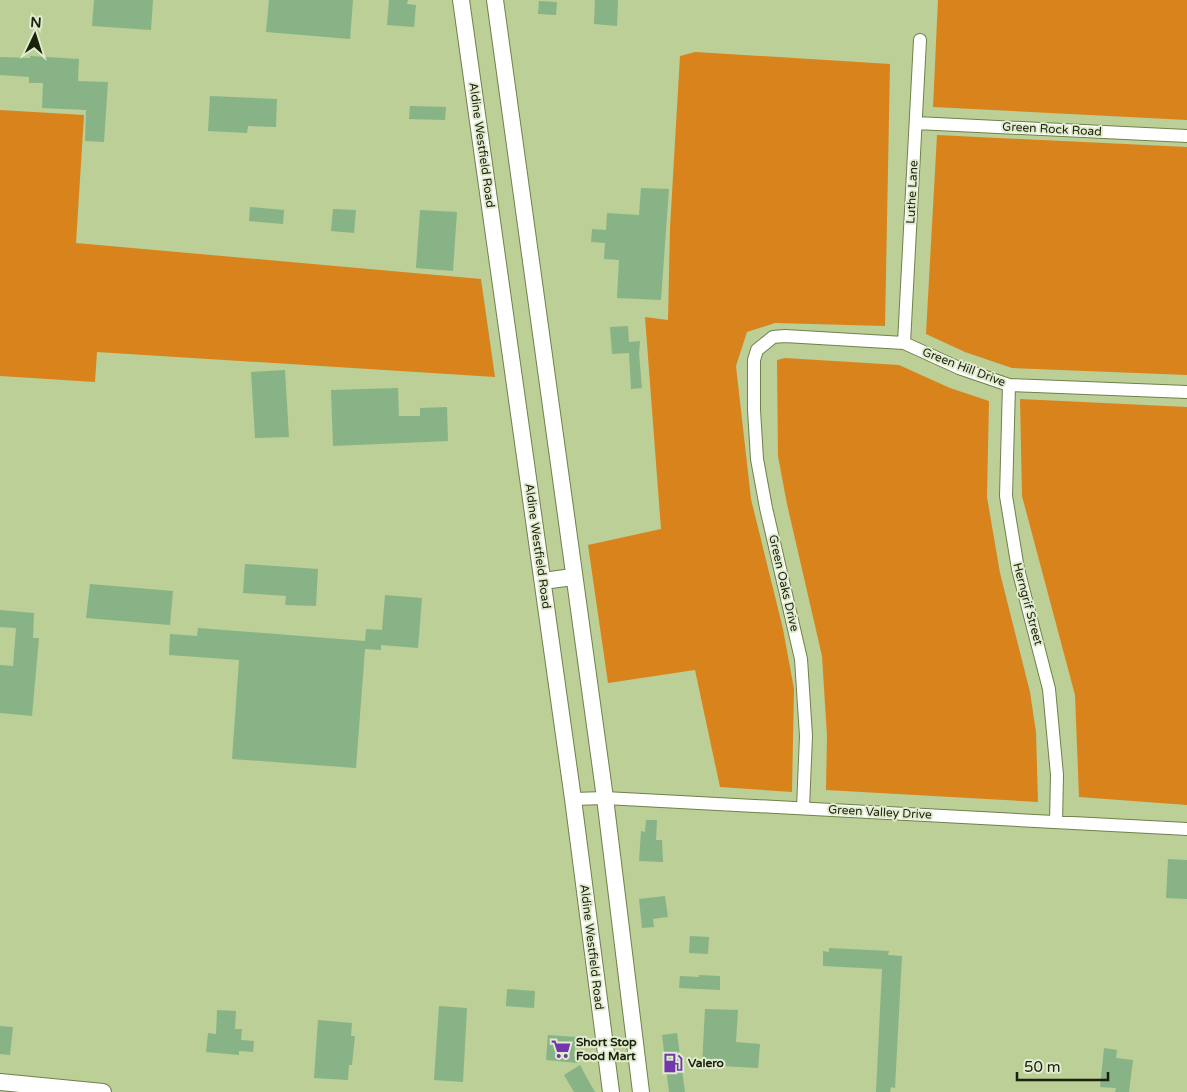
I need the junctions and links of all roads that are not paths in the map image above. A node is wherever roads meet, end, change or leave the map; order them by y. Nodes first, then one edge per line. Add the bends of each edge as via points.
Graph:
1 (461, 0) edge
2 (495, 0) edge
3 (920, 40) dead end
4 (916, 123) junction
5 (1187, 136) edge
6 (904, 343) junction
7 (754, 360) joint
8 (1009, 385) junction
9 (1187, 392) edge
10 (573, 577) junction
11 (543, 581) junction
12 (605, 798) junction
13 (573, 799) junction
14 (803, 808) junction
15 (1056, 822) junction
16 (1187, 829) edge
17 (0, 1082) edge
18 (103, 1092) edge
19 (611, 1092) edge
20 (641, 1092) edge

1 - 11 main road, Aldine Westfield Road
2 - 10 main road
3 - 4 street, Luthe Lane
4 - 5 street, Green Rock Road
4 - 6 street, Luthe Lane
6 - 7 street, Green Hill Drive via 773,337 762,344
6 - 8 street, Green Hill Drive via 959,368
7 - 14 street, Green Oaks Drive via 757,459 802,675 806,736
8 - 9 street, Green Hill Drive
8 - 15 street, Herngrif Street via 1006,496 1018,569 1049,689 1057,775
10 - 11 main road
10 - 12 main road
11 - 13 main road, Aldine Westfield Road
12 - 13 street, Green Valley Drive
12 - 14 street, Green Valley Drive
12 - 20 main road
13 - 19 main road, Aldine Westfield Road
14 - 15 street, Green Valley Drive
15 - 16 street, Green Valley Drive
17 - 18 main road

